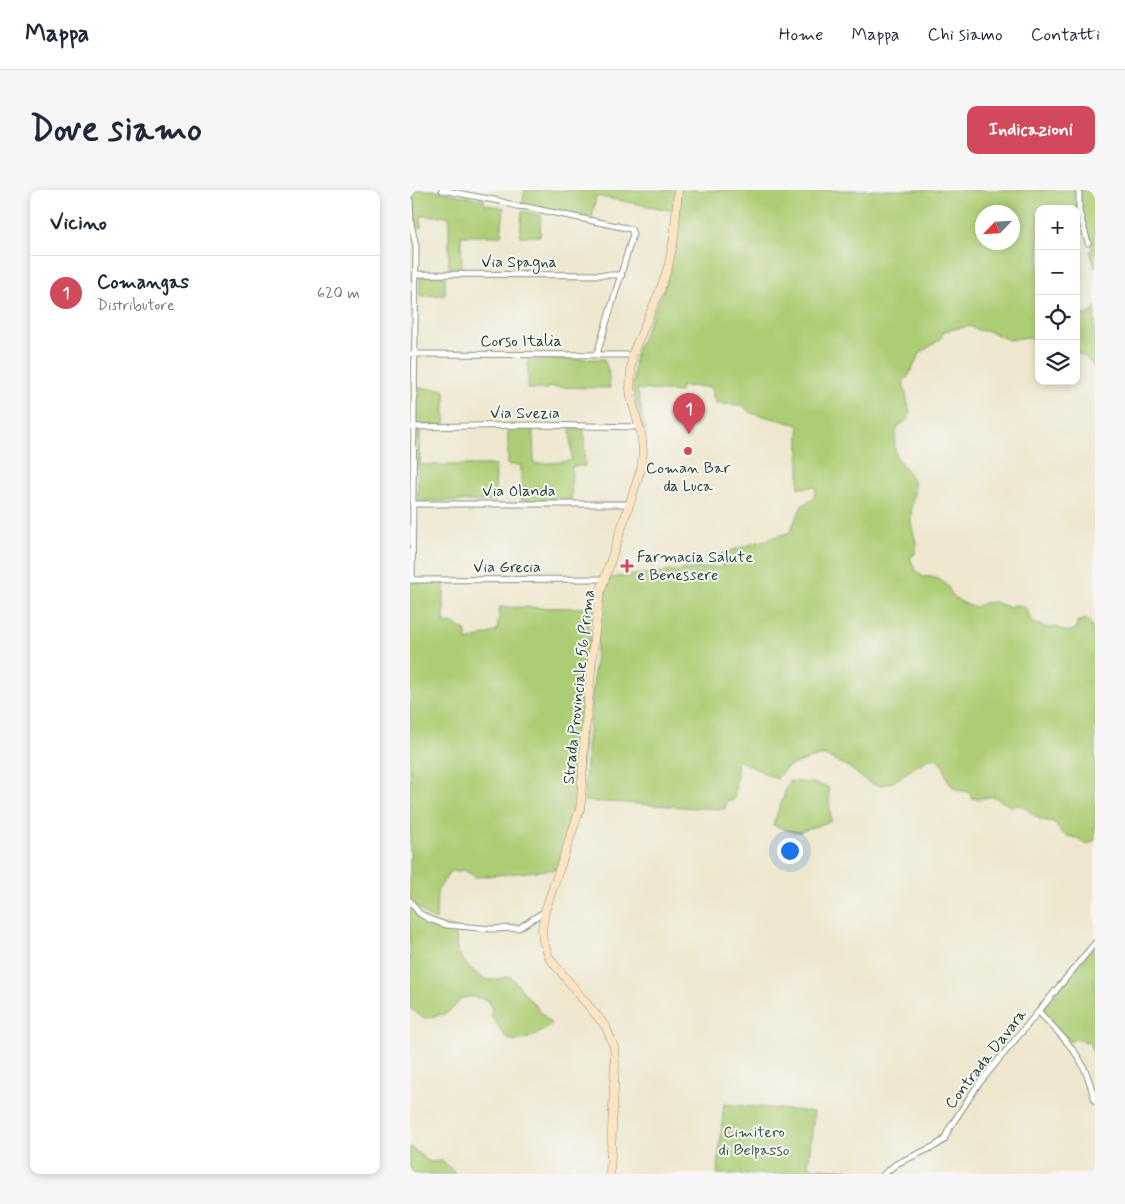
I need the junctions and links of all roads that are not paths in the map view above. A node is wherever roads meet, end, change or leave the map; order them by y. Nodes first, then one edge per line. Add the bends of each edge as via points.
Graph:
1 (442, 190) edge
2 (678, 190) edge
3 (1079, 190) edge
4 (410, 200) edge
5 (1088, 243) dead end
6 (622, 275) junction
7 (414, 277) edge
8 (412, 354) edge
9 (597, 354) junction
10 (632, 354) junction
11 (639, 426) junction
12 (412, 427) edge
13 (412, 504) edge
14 (629, 504) junction
15 (604, 579) junction
16 (411, 580) edge
17 (410, 901) edge
18 (546, 911) junction
19 (1095, 942) edge
20 (1039, 1012) junction
21 (1095, 1101) edge
22 (610, 1174) edge
23 (884, 1174) edge

1 - 6 street via 631,229 633,234
2 - 10 street, Strada Provinciale 56 Prima via 668,267
3 - 5 street via 1079,211
4 - 7 street via 416,246
6 - 7 street, Via Spagna
6 - 9 street
7 - 8 street
8 - 9 street, Corso Italia
8 - 12 street
9 - 10 street, Corso Italia
10 - 11 street, Strada Provinciale 56 Prima via 630,389
11 - 12 street, Via Svezia
11 - 14 street, Strada Provinciale 56 Prima via 642,461
12 - 13 street
13 - 14 street, Via Olanda
13 - 16 street
14 - 15 street, Strada Provinciale 56 Prima
15 - 16 street, Via Grecia
15 - 18 street, Strada Provinciale 56 Prima via 594,640 580,809
17 - 18 street via 418,913 446,925 492,929 519,928
18 - 22 street, Strada Provinciale 56 Prima via 543,941 550,959 606,1027 614,1047
19 - 20 street, Contrada Davara
20 - 21 street via 1080,1061
20 - 23 street, Contrada Davara via 977,1086 944,1140 896,1164

